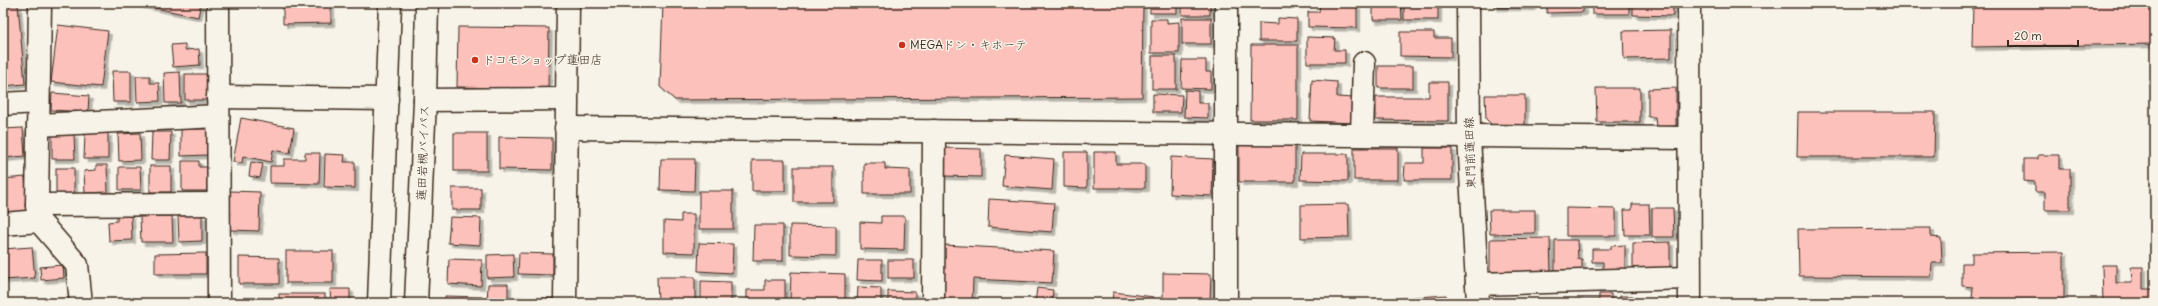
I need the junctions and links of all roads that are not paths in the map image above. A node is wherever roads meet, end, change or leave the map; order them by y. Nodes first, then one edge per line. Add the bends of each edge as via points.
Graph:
1 (40, 3) edge
2 (218, 3) edge
3 (390, 3) edge
4 (427, 3) edge
5 (568, 3) edge
6 (1226, 3) edge
7 (1468, 3) edge
8 (1689, 3) edge
9 (1364, 63) dead end
10 (388, 99) junction
11 (566, 99) junction
12 (425, 100) junction
13 (38, 102) junction
14 (3, 104) edge
15 (218, 106) junction
16 (38, 125) junction
17 (566, 128) junction
18 (934, 131) junction
19 (1226, 134) junction
20 (1362, 136) junction
21 (1469, 136) junction
22 (1689, 138) junction
23 (218, 204) junction
24 (38, 213) junction
25 (3, 224) edge
26 (1690, 278) junction
27 (1477, 294) edge
28 (81, 303) edge
29 (219, 303) edge
30 (379, 303) edge
31 (416, 303) edge
32 (565, 303) edge
33 (932, 303) edge
34 (1226, 303) edge
35 (1690, 303) edge

1 - 13 main road
2 - 15 main road
3 - 10 main road
4 - 12 main road, 蓮田岩槻バイパス
5 - 11 main road
6 - 19 main road
7 - 21 main road, 東門前蓮田線
8 - 22 main road
9 - 20 main road
10 - 15 main road
10 - 30 main road
11 - 12 main road
11 - 17 main road
12 - 31 main road, 蓮田岩槻バイパス
13 - 14 main road
13 - 16 main road
15 - 16 main road
15 - 23 main road
16 - 24 main road
17 - 18 main road
17 - 32 main road
18 - 19 main road
18 - 33 main road
19 - 20 main road
19 - 34 main road
20 - 21 main road
21 - 22 main road
21 - 27 main road, 東門前蓮田線
22 - 26 main road
23 - 24 main road
23 - 29 main road
24 - 25 main road
24 - 28 main road via 77,265
26 - 27 main road
26 - 35 main road

